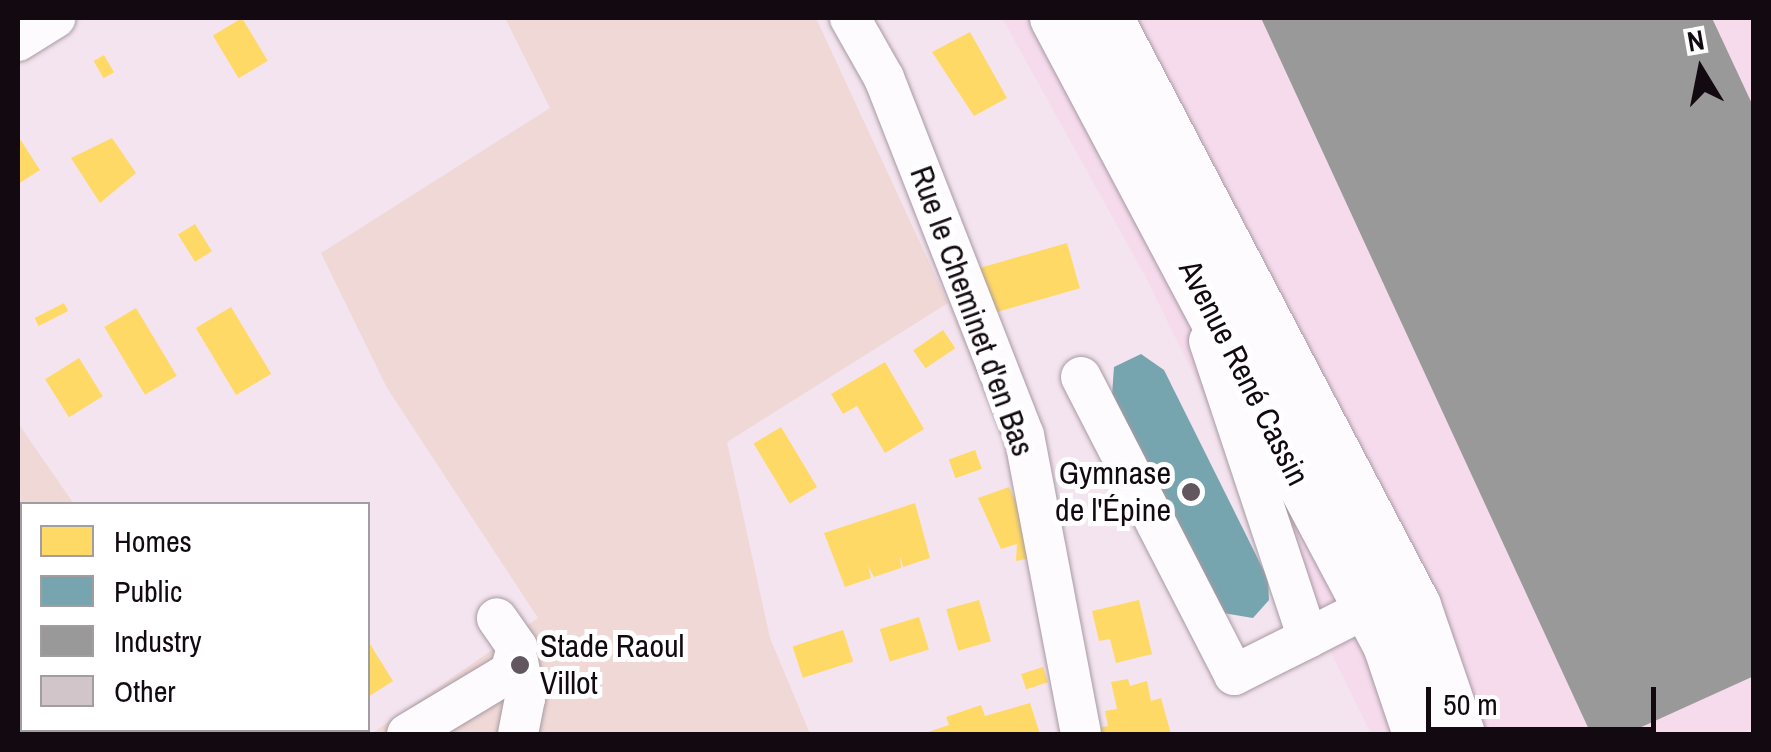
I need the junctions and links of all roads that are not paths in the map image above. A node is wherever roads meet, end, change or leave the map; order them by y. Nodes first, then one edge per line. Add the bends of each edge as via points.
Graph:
1 (55, 18) edge
2 (850, 18) edge
3 (1055, 18) edge
4 (1108, 18) edge
5 (18, 41) edge
6 (1183, 256) junction
7 (1081, 377) dead end
8 (1392, 607) junction
9 (497, 618) dead end
10 (1308, 638) junction
11 (518, 661) junction
12 (408, 734) edge
13 (518, 734) edge
14 (1081, 734) edge
15 (1418, 734) edge
16 (1460, 734) edge
17 (1488, 734) edge

1 - 5 street
2 - 14 street, Rue le Cheminet d'en Bas via 884,78 1024,435
3 - 6 main road, Avenue René Cassin
4 - 8 main road, Avenue René Cassin
6 - 8 main road, Avenue René Cassin
6 - 10 street
7 - 10 street via 1234,675
8 - 10 street
8 - 15 main road, Avenue René Cassin via 1388,645
8 - 16 main road, Avenue René Cassin
8 - 17 street, Avenue René Cassin
9 - 11 street via 517,647
11 - 12 street
11 - 13 street via 525,698

